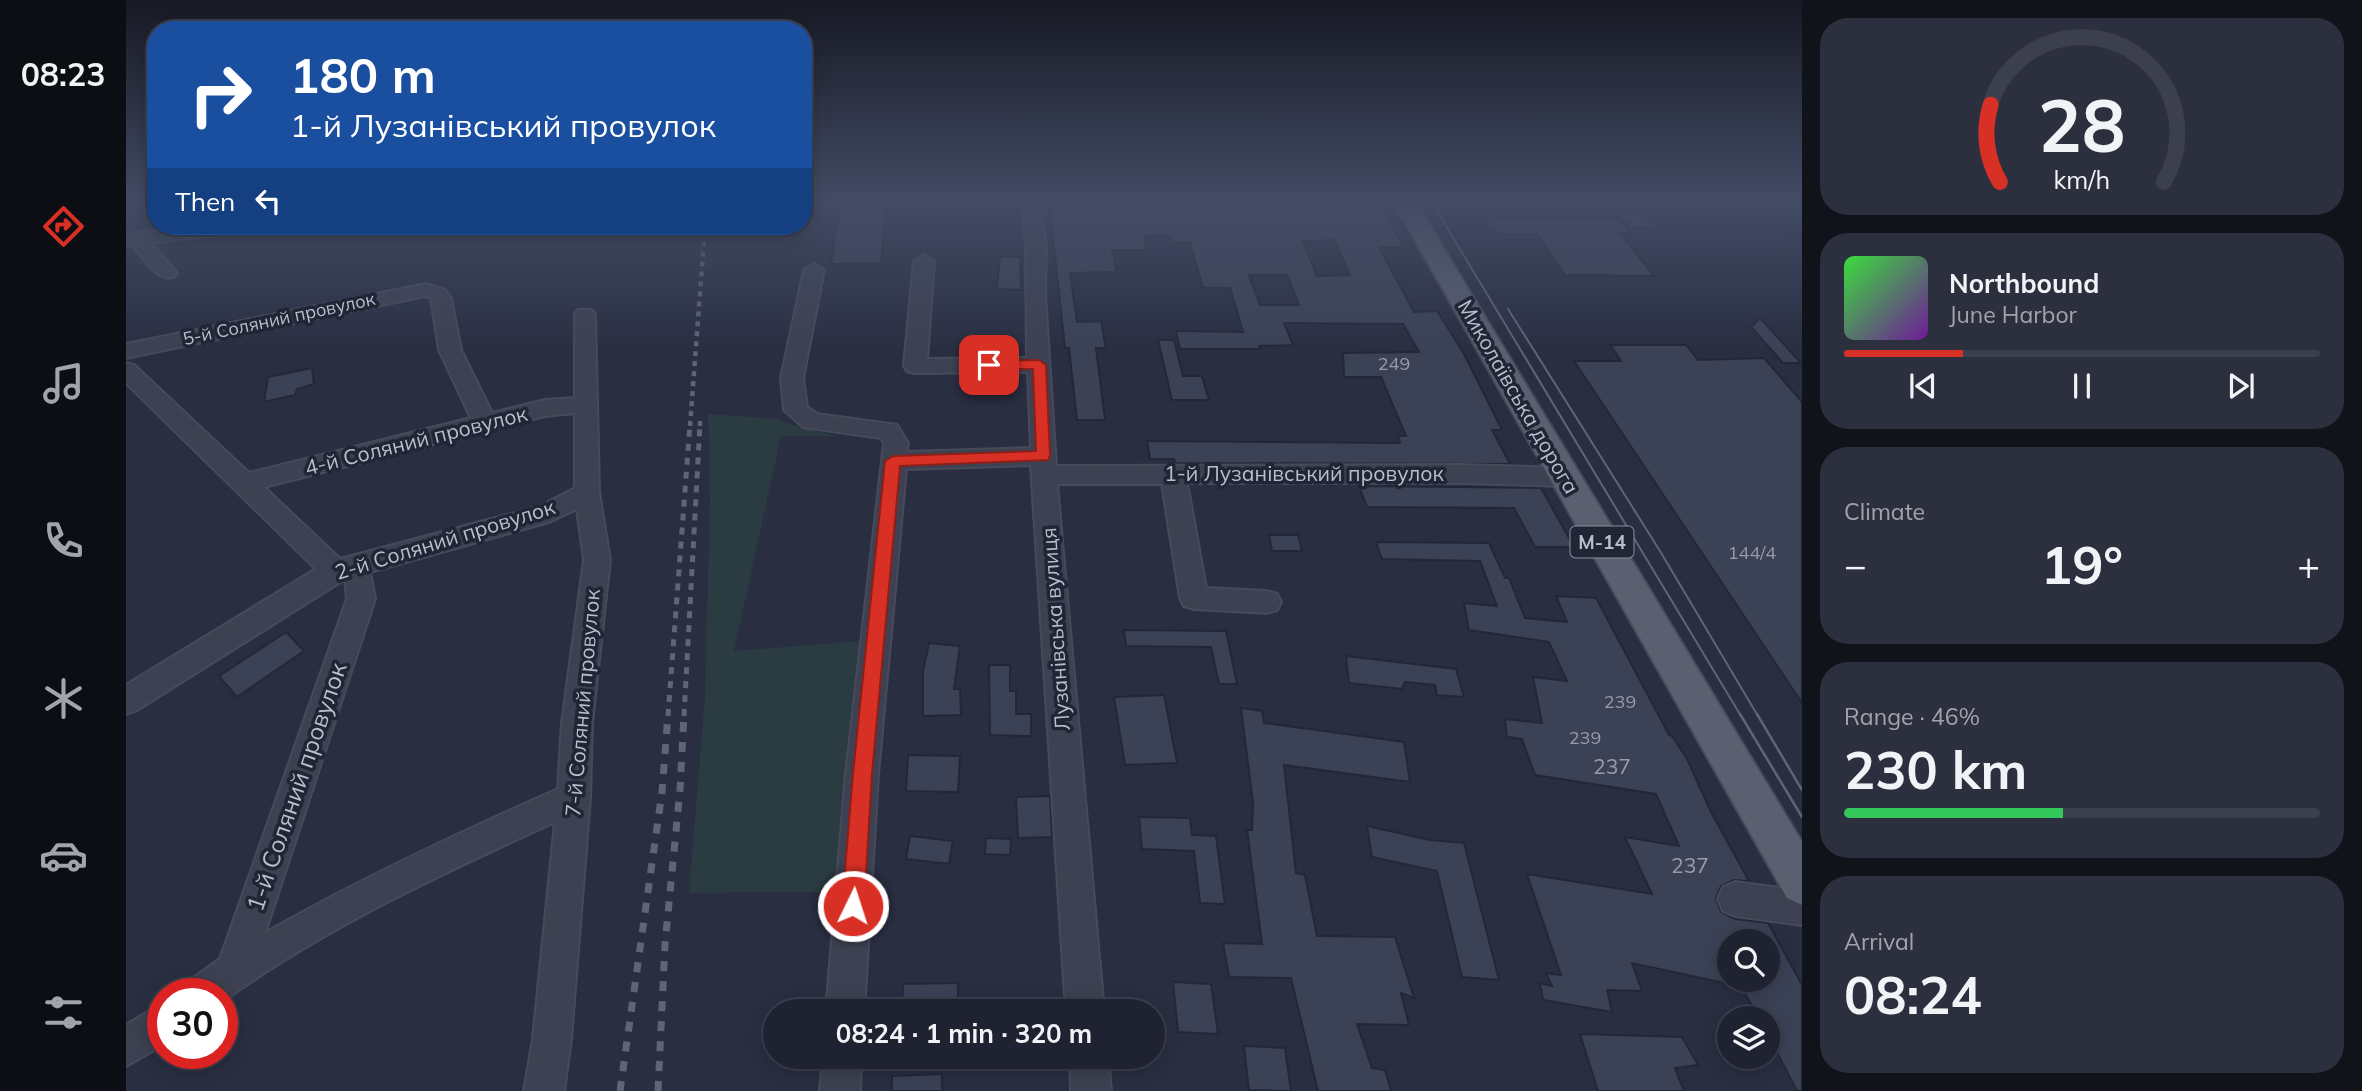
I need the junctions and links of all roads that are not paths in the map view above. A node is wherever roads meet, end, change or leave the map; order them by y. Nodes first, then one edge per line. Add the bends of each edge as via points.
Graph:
1 (145, 252) edge
2 (1036, 252) edge
3 (1434, 252) edge
4 (925, 261) dead end
5 (814, 270) dead end
6 (167, 273) dead end
7 (585, 314) dead end
8 (126, 351) edge
9 (1039, 365) junction
10 (126, 370) edge
11 (587, 404) junction
12 (485, 422) junction
13 (893, 461) junction
14 (1043, 466) junction
15 (1173, 475) junction
16 (1564, 477) junction
17 (246, 483) junction
18 (587, 492) junction
19 (346, 568) junction
20 (1267, 602) dead end
21 (130, 693) edge
22 (574, 799) junction
23 (1802, 883) edge
24 (1735, 899) dead end
25 (1802, 908) edge
26 (234, 971) junction
27 (224, 978) edge
28 (846, 999) edge
29 (1084, 999) edge
30 (147, 1034) edge
31 (126, 1048) edge
32 (841, 1069) edge
33 (1090, 1069) edge
34 (544, 1091) edge
35 (840, 1091) edge
36 (1091, 1091) edge

1 - 6 street
2 - 9 street, Лузанівська вулиця
3 - 16 main road, Миколаївська дорога / М-14
4 - 9 street via 915,366
5 - 13 street via 792,378 796,410 811,421 889,430 896,443
7 - 11 street, 7-й Соляний провулок
8 - 12 street, 5-й Соляний провулок via 433,291 441,298 450,350
9 - 14 street, Лузанівська вулиця
10 - 17 street
11 - 12 street, 4-й Соляний провулок
11 - 18 street, 7-й Соляний провулок
12 - 17 street, 4-й Соляний провулок
13 - 14 street, 1-й Лузанівський провулок
13 - 28 street via 862,774
14 - 15 street, 1-й Лузанівський провулок
14 - 29 street, Лузанівська вулиця
15 - 16 street, 1-й Лузанівський провулок
15 - 20 street via 1194,598
16 - 23 main road, Миколаївська дорога / М-14
17 - 19 street
18 - 19 street, 2-й Соляний провулок via 549,513
18 - 22 street, 7-й Соляний провулок via 597,559 577,723
19 - 21 street, 2-й Соляний провулок
19 - 26 street, 1-й Соляний провулок via 361,599
22 - 26 street via 364,897
22 - 34 street, 7-й Соляний провулок
24 - 25 street
26 - 27 street
30 - 31 street
32 - 35 street
33 - 36 street

